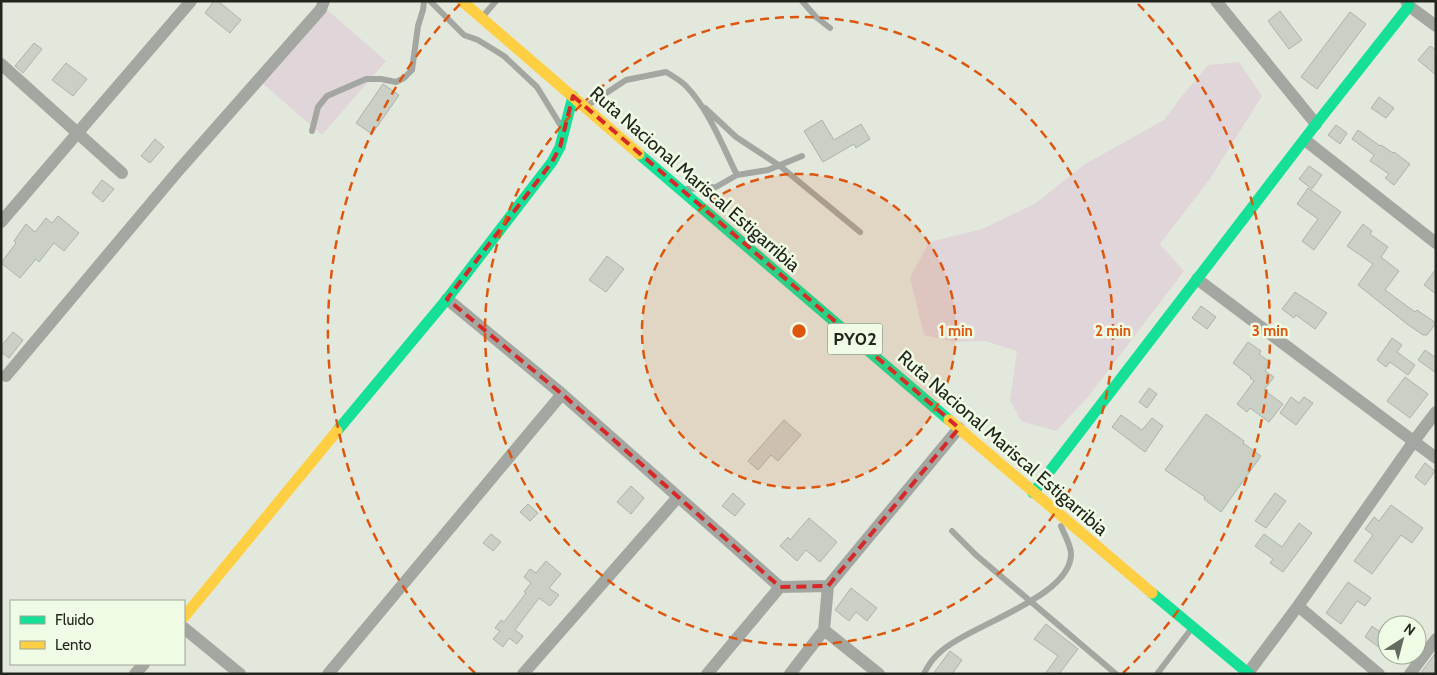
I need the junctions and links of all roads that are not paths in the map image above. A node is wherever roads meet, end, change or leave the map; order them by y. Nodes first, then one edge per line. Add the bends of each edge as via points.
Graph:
1 (191, 1) edge
2 (324, 1) edge
3 (424, 1) edge
4 (430, 1) edge
5 (462, 1) edge
6 (496, 1) edge
7 (802, 1) edge
8 (1216, 1) edge
9 (1407, 4) edge
10 (482, 18) junction
11 (1436, 26) edge
12 (830, 28) dead end
13 (1, 64) edge
14 (573, 96) junction
15 (699, 102) junction
16 (585, 107) junction
17 (1316, 124) junction
18 (564, 130) junction
19 (312, 131) dead end
20 (78, 134) junction
21 (1305, 140) junction
22 (802, 156) dead end
23 (780, 166) junction
24 (122, 173) dead end
25 (737, 175) junction
26 (681, 189) junction
27 (1, 222) edge
28 (860, 232) dead end
29 (1436, 243) edge
30 (1197, 279) junction
31 (447, 299) junction
32 (6, 376) dead end
33 (562, 394) junction
34 (1436, 412) edge
35 (959, 428) junction
36 (1414, 440) junction
37 (1436, 458) edge
38 (1034, 494) junction
39 (678, 497) junction
40 (1057, 514) junction
41 (952, 531) dead end
42 (828, 586) junction
43 (780, 587) junction
44 (1030, 601) junction
45 (1298, 606) junction
46 (185, 616) edge
47 (1193, 627) junction
48 (185, 629) edge
49 (824, 630) junction
50 (1436, 639) edge
51 (240, 674) edge
52 (328, 674) edge
53 (523, 674) edge
54 (707, 674) edge
55 (790, 674) edge
56 (879, 674) edge
57 (924, 674) edge
58 (1116, 674) edge
59 (1157, 674) edge
60 (1249, 674) edge
61 (1379, 674) edge
62 (1410, 674) edge

1 - 20 street
2 - 32 street via 321,9
3 - 19 lane via 412,70 396,82 366,79 327,96 318,106
4 - 18 lane via 464,35 504,56 537,87
5 - 10 street, Ruta Nacional Mariscal Estigarribia / PY02
6 - 10 lane
7 - 12 lane
8 - 17 street
9 - 11 street
9 - 17 street
10 - 14 street, Ruta Nacional Mariscal Estigarribia / PY02
13 - 20 street
14 - 16 street, Ruta Nacional Mariscal Estigarribia / PY02
14 - 18 street
15 - 16 lane via 684,84 666,72 626,80
15 - 23 lane via 736,137
15 - 25 lane
16 - 26 street, Ruta Nacional Mariscal Estigarribia / PY02
17 - 21 street
18 - 31 street via 552,162
20 - 24 street
20 - 27 street
21 - 29 street
21 - 30 street
22 - 23 lane
23 - 25 lane
23 - 28 lane
25 - 26 lane via 716,187
26 - 35 street, Ruta Nacional Mariscal Estigarribia / PY02
30 - 36 street
30 - 38 street
31 - 33 street
31 - 46 street
33 - 39 street
33 - 52 street
34 - 36 street
35 - 38 street, Ruta Nacional Mariscal Estigarribia / PY02
35 - 42 street
36 - 37 street
36 - 45 street
38 - 40 street, Ruta Nacional Mariscal Estigarribia / PY02
39 - 43 street
39 - 53 street
40 - 44 lane via 1071,552 1070,564 1051,587
40 - 47 street, Ruta Nacional Mariscal Estigarribia / PY02
41 - 44 lane
42 - 43 street
42 - 49 street
43 - 54 street
44 - 57 lane via 952,644 938,654
44 - 58 lane
45 - 60 street
45 - 61 street
47 - 59 lane
47 - 60 street, Ruta Nacional Mariscal Estigarribia / PY02
48 - 51 street
49 - 55 street
49 - 56 street
50 - 62 street

